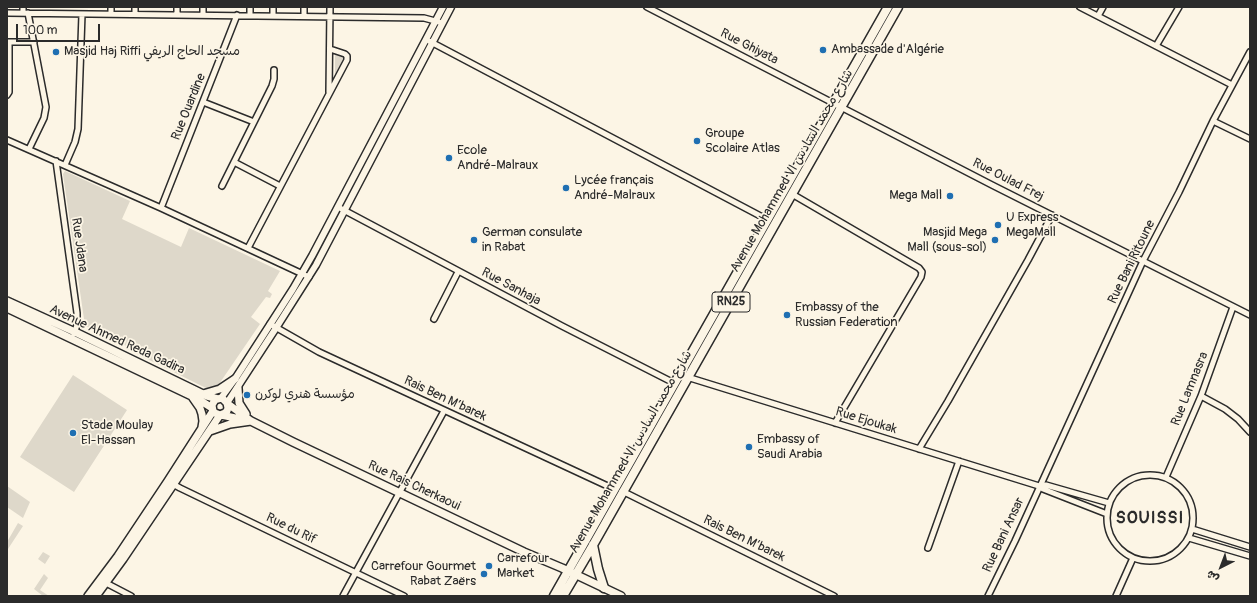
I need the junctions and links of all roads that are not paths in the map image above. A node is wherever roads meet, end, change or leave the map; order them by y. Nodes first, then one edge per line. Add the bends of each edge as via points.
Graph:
1 (23, 7) edge
2 (111, 7) edge
3 (135, 7) edge
4 (177, 7) edge
5 (203, 7) edge
6 (250, 7) edge
7 (273, 7) edge
8 (304, 7) edge
9 (330, 7) edge
10 (443, 7) edge
11 (451, 7) edge
12 (647, 7) edge
13 (888, 7) edge
14 (898, 7) edge
15 (1080, 7) edge
16 (1104, 7) edge
17 (1179, 7) edge
18 (7, 13) edge
19 (26, 13) junction
20 (82, 14) junction
21 (111, 14) junction
22 (134, 14) junction
23 (177, 15) junction
24 (203, 15) junction
25 (237, 15) junction
26 (250, 16) junction
27 (273, 16) junction
28 (304, 16) junction
29 (1098, 16) junction
30 (330, 17) junction
31 (433, 19) junction
32 (443, 23) junction
33 (425, 40) junction
34 (8, 42) edge
35 (34, 42) junction
36 (432, 43) junction
37 (1156, 46) junction
38 (330, 49) junction
39 (1250, 52) edge
40 (274, 70) dead end
41 (1232, 85) junction
42 (329, 93) junction
43 (7, 95) edge
44 (203, 102) junction
45 (838, 105) junction
46 (1214, 121) junction
47 (254, 122) junction
48 (1250, 139) edge
49 (7, 140) edge
50 (29, 149) junction
51 (56, 161) junction
52 (234, 162) junction
53 (64, 164) junction
54 (222, 186) dead end
55 (280, 186) junction
56 (792, 194) junction
57 (338, 207) junction
58 (161, 208) junction
59 (345, 211) junction
60 (1052, 215) junction
61 (768, 220) junction
62 (248, 248) junction
63 (1143, 261) junction
64 (458, 272) junction
65 (302, 273) junction
66 (309, 277) junction
67 (7, 301) edge
68 (1233, 307) junction
69 (7, 308) edge
70 (1250, 315) edge
71 (434, 319) dead end
72 (270, 324) junction
73 (276, 328) junction
74 (74, 335) junction
75 (687, 377) junction
76 (234, 379) junction
77 (674, 383) junction
78 (238, 388) junction
79 (202, 394) junction
80 (192, 396) junction
81 (1201, 396) junction
82 (219, 399) junction
83 (228, 403) junction
84 (213, 409) junction
85 (444, 411) junction
86 (221, 415) junction
87 (251, 421) junction
88 (835, 423) junction
89 (202, 430) junction
90 (210, 431) junction
91 (1250, 432) edge
92 (919, 449) junction
93 (959, 461) junction
94 (1166, 477) junction
95 (171, 483) junction
96 (1040, 485) junction
97 (618, 490) junction
98 (400, 493) junction
99 (1109, 503) junction
100 (1107, 514) junction
101 (1192, 529) junction
102 (1189, 538) junction
103 (593, 545) junction
104 (1250, 547) edge
105 (928, 548) dead end
106 (1250, 556) edge
107 (1133, 558) junction
108 (356, 573) junction
109 (572, 573) junction
110 (106, 583) junction
111 (604, 588) junction
112 (88, 596) edge
113 (96, 596) edge
114 (131, 596) edge
115 (343, 596) edge
116 (404, 596) edge
117 (554, 596) edge
118 (563, 596) edge
119 (621, 596) edge
120 (834, 596) edge
121 (988, 596) edge
122 (1116, 596) edge

1 - 19 street
2 - 21 street
3 - 22 street
4 - 23 street
5 - 24 street
6 - 26 street
7 - 27 street
8 - 28 street
9 - 30 street
10 - 31 street
11 - 32 street
12 - 45 street, Rue Ghiyata
13 - 45 main road, RN25
14 - 45 main road, Avenue Mohammed VI شارع محمد السادس / RN25
15 - 29 street
16 - 29 street
17 - 37 street
18 - 19 street
19 - 20 street
19 - 35 street
20 - 21 street
20 - 53 street via 78,129 75,142
21 - 22 street
22 - 23 street
23 - 24 street
24 - 25 street
25 - 26 street
25 - 44 street, Rue Ouardine
26 - 27 street
27 - 28 street
28 - 30 street
29 - 37 street
30 - 31 street
30 - 38 street
31 - 32 street
31 - 33 street
32 - 36 street
33 - 36 street
33 - 57 street
34 - 35 street
34 - 43 street
35 - 50 street via 46,110
36 - 59 street
36 - 61 street
37 - 41 street
38 - 42 street
38 - 42 street via 345,54 347,58
39 - 41 street, Rue Bani Ritoune
40 - 47 street via 272,86
41 - 46 street, Rue Bani Ritoune
42 - 55 street
44 - 47 street
44 - 58 street, Rue Ouardine
45 - 56 main road, Avenue Mohammed VI شارع محمد السادس / RN25
45 - 60 street, Rue Oulad Frej
45 - 61 main road, RN25
46 - 48 street
46 - 63 street, Rue Bani Ritoune
47 - 52 street
49 - 50 street
50 - 51 street
51 - 53 street
51 - 74 street, Rue Jdana via 77,313
52 - 54 street
52 - 55 street
53 - 58 street
55 - 62 street
56 - 75 main road, Avenue Mohammed VI شارع محمد السادس / RN25
56 - 88 street via 922,272
57 - 59 street, Rue Sanhaja
57 - 65 street
58 - 62 street
59 - 64 street, Rue Sanhaja
59 - 66 street
60 - 63 street, Rue Oulad Frej
60 - 92 street
61 - 77 main road, RN25
62 - 65 street
63 - 68 street, Rue Oulad Frej
63 - 96 street, Rue Bani Ritoune
64 - 71 street
64 - 77 street, Rue Sanhaja
65 - 66 street
65 - 72 street
66 - 73 street
67 - 74 main road, Avenue Ahmed Reda Gadira
68 - 70 street, Rue Oulad Frej
68 - 81 street, Rue Lamnasra
69 - 74 main road, Avenue Ahmed Reda Gadira
72 - 73 street, Rais Ben M’barek
72 - 76 street
73 - 78 street
73 - 85 street, Rais Ben M’barek via 319,352
74 - 79 main road, Avenue Ahmed Reda Gadira
74 - 80 main road, Avenue Ahmed Reda Gadira
75 - 88 street, Rue Ejoukak
75 - 97 main road, Avenue Mohammed VI شارع محمد السادس / RN25
76 - 79 main road via 218,390
76 - 82 street
77 - 97 main road, RN25
78 - 83 street
78 - 87 main road via 239,404
79 - 82 main road, Avenue Ahmed Reda Gadira
80 - 84 main road, Avenue Ahmed Reda Gadira
80 - 89 main road via 202,414
81 - 91 street via 1225,409
81 - 94 street, Rue Lamnasra
82 - 83 main road
82 - 84 main road via 213,402
83 - 86 main road via 227,411
83 - 87 main road
84 - 86 main road
84 - 89 main road
85 - 97 street, Rais Ben M’barek
85 - 98 street
86 - 87 main road
86 - 90 main road
87 - 90 main road via 230,424
87 - 98 main road, Rue Rais Cherkaoui
88 - 92 street, Rue Ejoukak
89 - 95 main road
90 - 95 main road
92 - 93 street, Rue Ejoukak
93 - 96 street, Rue Ejoukak
93 - 105 street
94 - 99 street via 1141,476 1116,491
94 - 101 street via 1182,488 1190,501
95 - 108 street, Rue du Rif
95 - 110 main road
95 - 112 main road
96 - 99 street, Rue Ejoukak
96 - 100 street, Rue Ejoukak via 1043,490
96 - 121 street, Rue Bani Ansar
97 - 103 main road, Avenue Mohammed VI شارع محمد السادس / RN25
97 - 109 main road, RN25
97 - 120 street, Rais Ben M’barek
98 - 108 street
98 - 109 main road, Rue Rais Cherkaoui
99 - 100 street
100 - 107 street via 1111,536 1117,546
101 - 102 street
101 - 104 street
102 - 106 street
102 - 107 street via 1180,549 1159,560
103 - 109 main road, Avenue Mohammed VI شارع محمد السادس / RN25
103 - 111 main road
107 - 122 street
108 - 115 street
108 - 116 street, Rue du Rif
109 - 111 main road, Rue Rais Cherkaoui
109 - 117 main road, RN25
109 - 118 main road, Avenue Mohammed VI شارع محمد السادس / RN25
110 - 113 main road
110 - 114 street
111 - 119 main road, Rue Rais Cherkaoui

